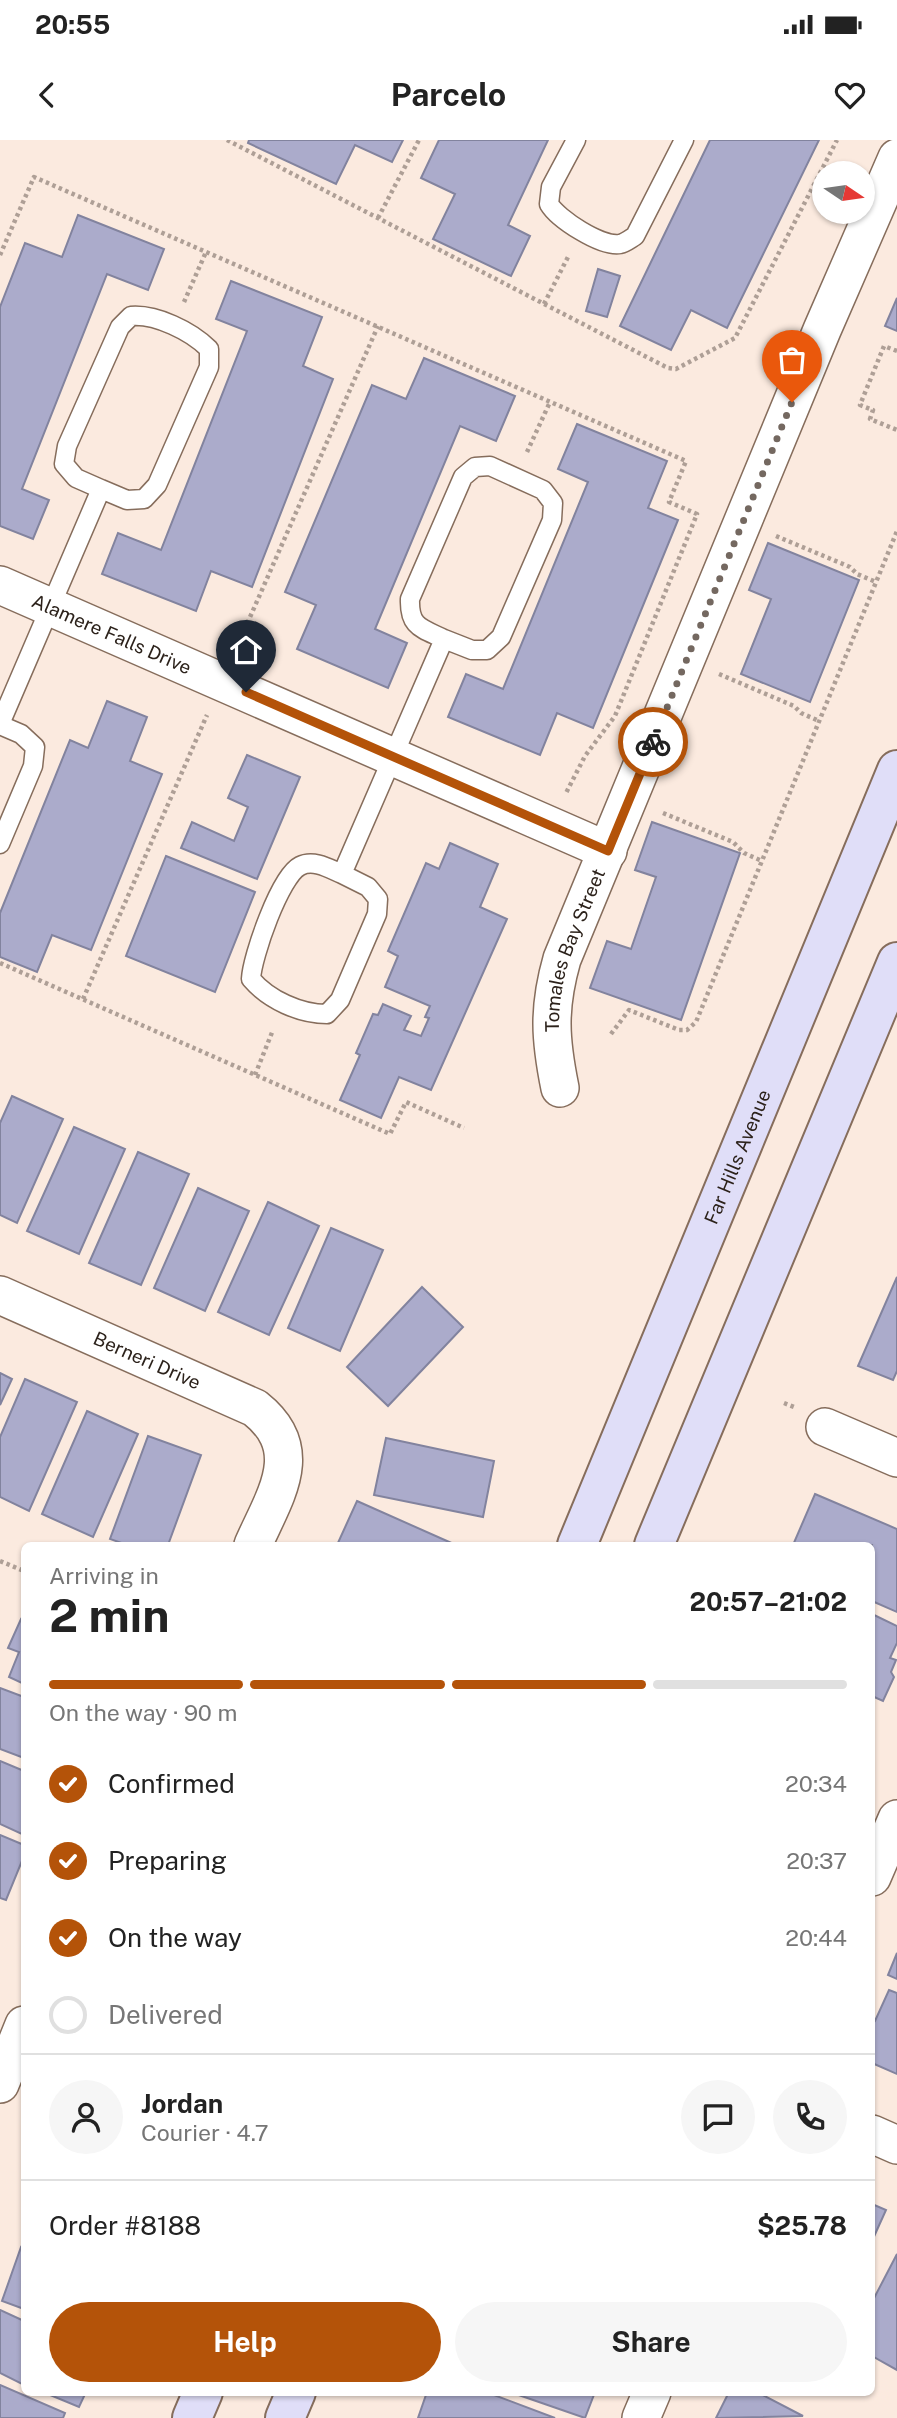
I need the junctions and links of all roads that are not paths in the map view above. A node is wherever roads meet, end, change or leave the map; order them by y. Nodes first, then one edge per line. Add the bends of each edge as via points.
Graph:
1 (576, 140) edge
2 (684, 140) edge
3 (897, 158) edge
4 (101, 489) junction
5 (0, 585) edge
6 (50, 606) junction
7 (444, 639) junction
8 (0, 724) edge
9 (393, 757) junction
10 (897, 770) edge
11 (0, 844) edge
12 (608, 851) junction
13 (342, 874) junction
14 (893, 981) edge
15 (560, 1088) dead end
16 (0, 1296) edge
17 (825, 1427) dead end
18 (897, 1458) edge
19 (254, 1542) edge
20 (578, 1542) edge
21 (655, 1542) edge
22 (897, 1819) edge
23 (875, 1870) edge
24 (21, 2032) edge
25 (0, 2084) edge
26 (875, 2135) edge
27 (897, 2145) edge
28 (201, 2396) edge
29 (294, 2396) edge
30 (650, 2396) edge
31 (192, 2418) edge
32 (285, 2418) edge
33 (641, 2418) edge

1 - 2 lane via 551,187 549,204 557,216 608,243 622,244 635,236
3 - 12 street, Tomales Bay Street
4 - 4 lane via 127,500 144,499 157,485 209,367 209,349 197,338 145,315 131,316 120,327 67,446 64,464 76,478
4 - 6 lane
5 - 6 street, Alamere Falls Drive
6 - 8 lane
6 - 9 street, Alamere Falls Drive
7 - 7 lane via 472,650 487,650 500,637 552,520 553,503 543,490 490,466 475,467 463,477 410,598 409,615 418,627
7 - 9 lane
8 - 11 lane via 35,747 33,766
9 - 12 street, Alamere Falls Drive
9 - 13 lane
10 - 20 main road, Far Hills Avenue
12 - 15 street, Tomales Bay Street via 554,986 551,1042
13 - 13 lane via 368,887 378,899 377,914 340,1000 327,1014 310,1014 262,993 250,979 252,961 289,875 302,865 317,864
14 - 21 main road
16 - 19 street, Berneri Drive via 255,1408 272,1421 283,1440 285,1460
17 - 18 street
22 - 23 street
24 - 25 street
26 - 27 street
28 - 31 main road
29 - 32 main road
30 - 33 street

